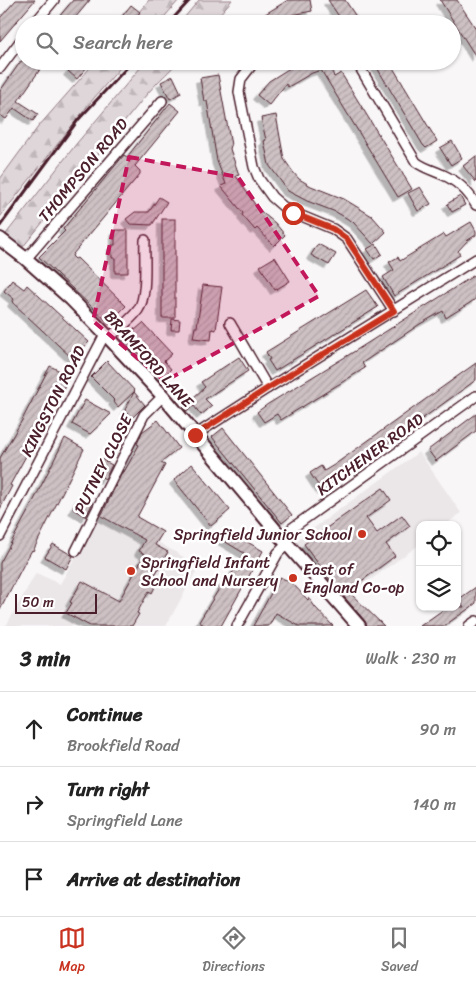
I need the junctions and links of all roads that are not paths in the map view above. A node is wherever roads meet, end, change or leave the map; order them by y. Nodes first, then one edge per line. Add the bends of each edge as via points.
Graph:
1 (54, 0) edge
2 (42, 15) edge
3 (15, 48) edge
4 (0, 68) edge
5 (248, 70) edge
6 (361, 70) edge
7 (162, 101) dead end
8 (476, 205) edge
9 (0, 240) edge
10 (145, 240) dead end
11 (26, 258) junction
12 (476, 259) edge
13 (394, 311) junction
14 (230, 323) dead end
15 (107, 336) junction
16 (268, 388) junction
17 (163, 396) junction
18 (476, 396) edge
19 (195, 435) junction
20 (0, 536) edge
21 (284, 540) junction
22 (76, 551) dead end
23 (476, 621) edge
24 (237, 626) edge
25 (359, 626) edge
26 (469, 626) edge

1 - 2 street
3 - 4 street
5 - 13 street via 241,79 239,92 259,179 267,192 287,210 333,229 347,239
6 - 8 street via 416,162 454,181
7 - 11 street, THOMPSON ROAD
9 - 11 street, BRAMFORD LANE
10 - 15 street, KINGSTON ROAD via 141,304 137,312
11 - 15 street, BRAMFORD LANE
12 - 13 street
13 - 16 street
14 - 16 street
15 - 17 street, BRAMFORD LANE
15 - 20 street, KINGSTON ROAD
16 - 19 street
17 - 19 street, BRAMFORD LANE
17 - 22 street, PUTNEY CLOSE via 144,415
18 - 21 street, KITCHENER ROAD
19 - 21 street, BRAMFORD LANE
21 - 24 street, KITCHENER ROAD
21 - 25 street, BRAMFORD LANE
23 - 26 street

